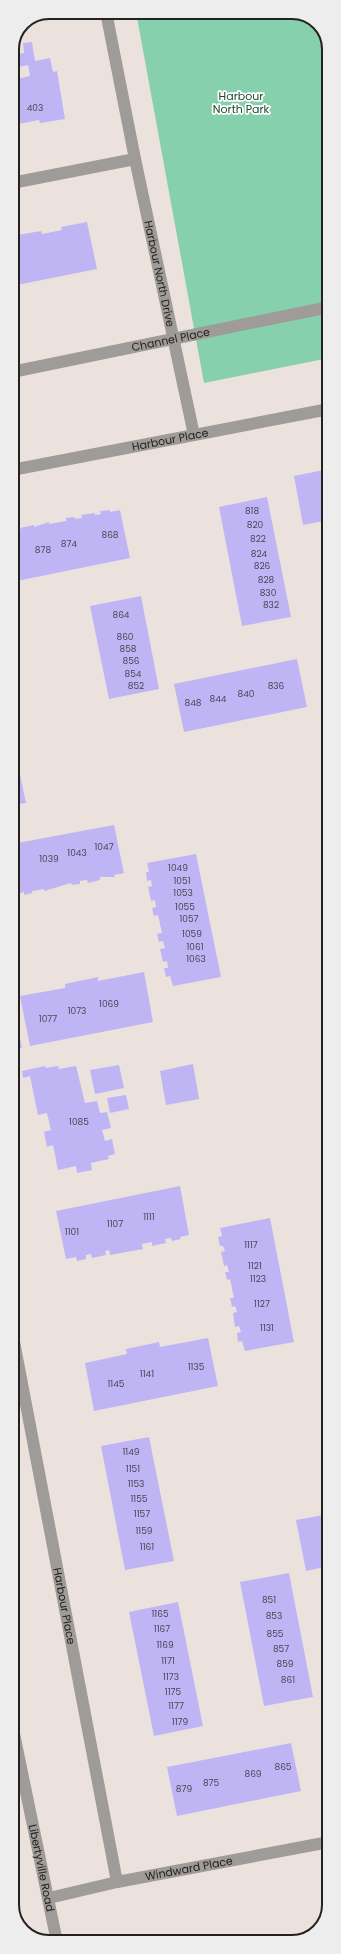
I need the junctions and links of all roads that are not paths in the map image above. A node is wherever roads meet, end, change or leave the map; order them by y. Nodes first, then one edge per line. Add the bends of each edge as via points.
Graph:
1 (107, 19) edge
2 (135, 159) junction
3 (19, 181) edge
4 (322, 308) edge
5 (174, 339) junction
6 (19, 371) edge
7 (322, 410) edge
8 (194, 435) junction
9 (19, 469) edge
10 (19, 1368) edge
11 (19, 1757) edge
12 (322, 1843) edge
13 (117, 1882) junction
14 (49, 1898) junction
15 (56, 1935) edge

1 - 2 street, Harbour North Drive
2 - 3 street
2 - 5 street, Harbour North Drive
4 - 5 street, Channel Place
5 - 6 street, Channel Place
5 - 8 street, Harbour North Drive
7 - 8 street, Harbour Place
8 - 9 street, Harbour Place
10 - 13 street, Harbour Place
11 - 14 street, Libertyville Road
12 - 13 street, Windward Place
13 - 14 street, Windward Place
14 - 15 street, Libertyville Road

